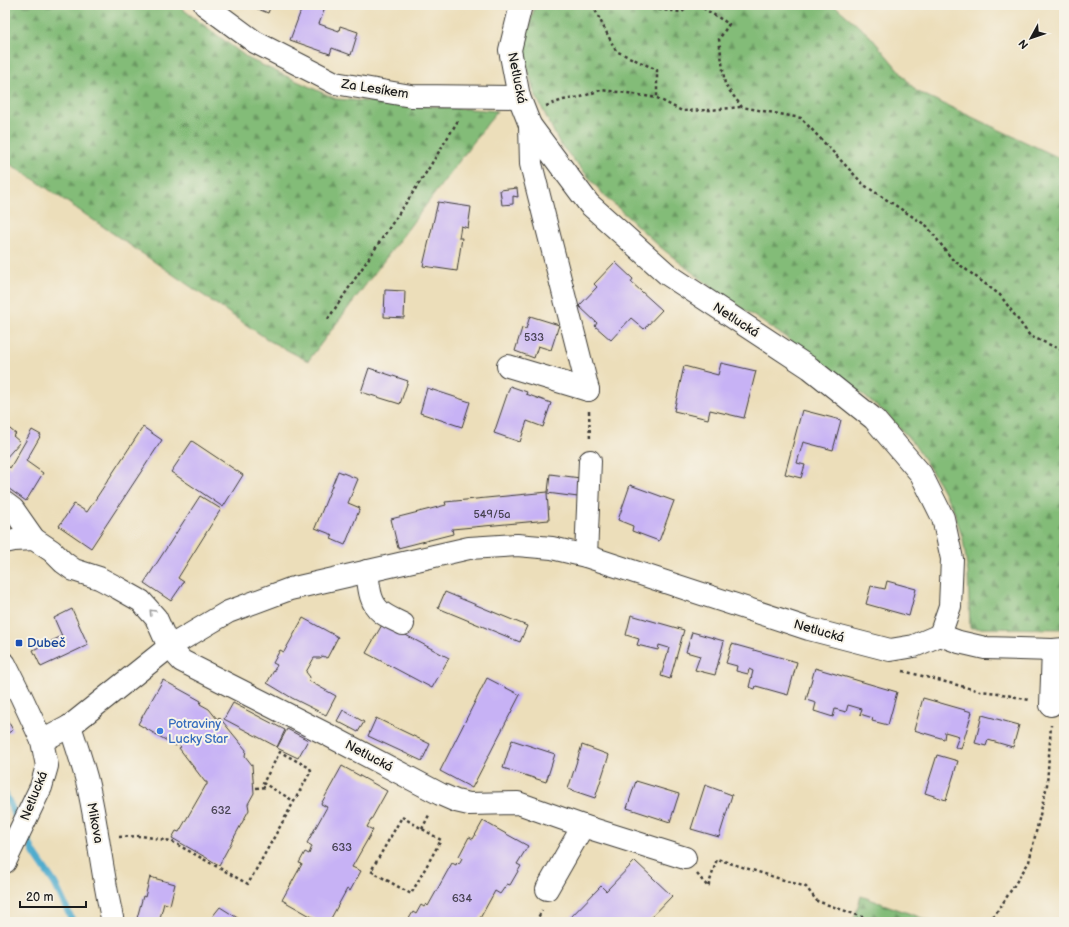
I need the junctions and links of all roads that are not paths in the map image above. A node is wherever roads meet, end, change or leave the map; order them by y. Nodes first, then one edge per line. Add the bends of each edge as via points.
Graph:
1 (205, 5) edge
2 (521, 5) edge
3 (519, 97) junction
4 (530, 125) junction
5 (508, 366) dead end
6 (590, 461) road end
7 (5, 503) edge
8 (34, 539) junction
9 (5, 542) edge
10 (586, 556) junction
11 (366, 572) junction
12 (403, 624) dead end
13 (940, 635) junction
14 (169, 647) junction
15 (1059, 649) edge
16 (5, 664) edge
17 (1051, 706) road end
18 (70, 726) junction
19 (42, 741) junction
20 (583, 826) junction
21 (685, 858) road end
22 (5, 862) edge
23 (547, 889) dead end
24 (113, 922) edge

1 - 3 street, Za Lesíkem via 255,42 335,83 411,96
2 - 3 street, Netlucká via 510,50
3 - 4 street, Netlucká
4 - 5 street via 531,164 588,390
4 - 13 street, Netlucká via 589,204 667,274 816,373 874,419 921,474 943,518 952,559 950,606
6 - 10 street
7 - 8 street, Netlucká via 13,509
8 - 9 street
14 -> 8 street, Netlucká via 156,618 141,601 99,578 74,570
10 - 11 street, Netlucká via 552,548 517,545 469,548
10 - 13 street, Netlucká via 809,629 890,650 914,646
11 - 12 street via 375,606 385,615
11 - 14 street, Netlucká via 290,589 252,602 228,612
13 - 15 street via 985,648
14 - 18 street, Netlucká
14 - 20 street, Netlucká via 182,661 456,801 469,804 518,803
15 - 17 street
16 - 19 street
18 - 19 street, Netlucká
18 - 24 street, Mikova via 87,781
19 - 22 street, Netlucká via 47,766 41,787
20 - 21 street, Netlucká
20 - 23 street

